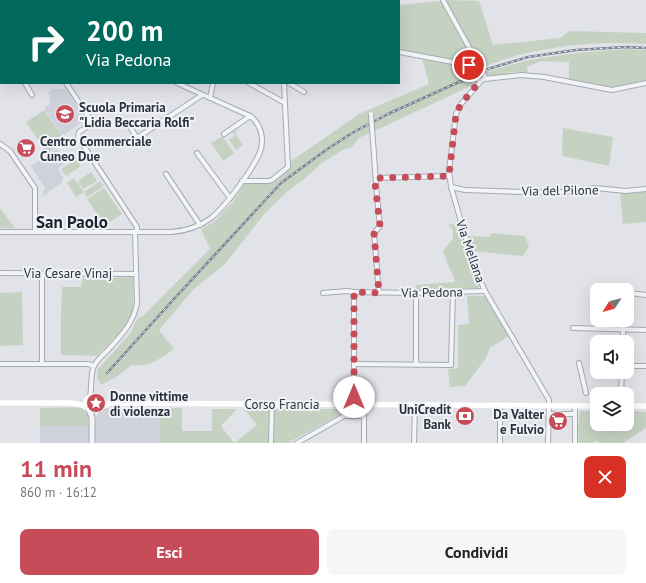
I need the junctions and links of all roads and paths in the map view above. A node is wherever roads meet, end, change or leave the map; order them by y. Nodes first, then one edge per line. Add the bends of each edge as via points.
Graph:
1 (443, 0) edge
2 (400, 52) edge
3 (481, 76) junction
4 (646, 83) edge
5 (26, 84) edge
6 (67, 84) edge
7 (179, 84) edge
8 (213, 84) edge
9 (251, 84) edge
10 (284, 84) edge
11 (291, 84) edge
12 (304, 92) dead end
13 (32, 95) dead end
14 (202, 95) junction
15 (210, 98) junction
16 (285, 103) junction
17 (370, 113) dead end
18 (250, 116) junction
19 (129, 125) dead end
20 (224, 134) dead end
21 (0, 144) edge
22 (197, 153) dead end
23 (166, 174) dead end
24 (449, 176) junction
25 (376, 178) junction
26 (242, 181) junction
27 (451, 187) junction
28 (646, 190) edge
29 (230, 198) junction
30 (200, 225) junction
31 (0, 232) edge
32 (34, 232) junction
33 (135, 232) junction
34 (0, 273) edge
35 (42, 274) junction
36 (136, 274) junction
37 (485, 291) junction
38 (354, 292) junction
39 (453, 292) junction
40 (379, 293) junction
41 (416, 293) junction
42 (323, 294) dead end
43 (634, 294) edge
44 (646, 295) edge
45 (573, 328) dead end
46 (623, 330) junction
47 (646, 330) edge
48 (623, 335) edge
49 (579, 362) dead end
50 (0, 364) edge
51 (42, 364) junction
52 (354, 364) junction
53 (416, 365) junction
54 (94, 366) junction
55 (634, 366) edge
56 (646, 366) edge
57 (586, 393) dead end
58 (354, 398) dead end
59 (90, 401) junction
60 (0, 403) edge
61 (110, 403) junction
62 (272, 404) junction
63 (357, 404) junction
64 (364, 404) junction
65 (415, 405) junction
66 (500, 406) junction
67 (549, 406) junction
68 (575, 406) junction
69 (590, 406) edge
70 (634, 406) edge
71 (646, 406) edge
72 (97, 409) junction
73 (549, 414) junction
74 (575, 414) junction
75 (346, 416) junction
76 (364, 416) junction
77 (92, 417) junction
78 (92, 443) edge
79 (271, 443) edge
80 (297, 443) edge
81 (364, 443) edge
82 (414, 443) edge
83 (500, 443) edge
84 (548, 443) edge
85 (575, 443) edge

1 - 3 street
2 - 3 street via 474,66
3 - 4 street via 544,77 612,90
3 - 24 street, Via Mellana via 456,114
5 - 13 street
6 - 33 street via 90,119 89,126 79,132 78,137 136,223
7 - 14 street
8 - 15 street
9 - 16 street
10 - 16 street
11 - 12 street
14 - 15 street
14 - 19 street via 138,138
15 - 18 street
16 - 26 street via 288,167 272,180
17 - 25 street, bridge
18 - 20 street
18 - 26 street via 256,120 260,128 262,144
21 - 32 street via 10,151 34,186
22 - 29 street
23 - 30 street
24 - 25 street
24 - 27 street, Via Mellana
25 - 40 street via 380,226 374,233
26 - 29 street
27 - 28 street, Via del Pilone via 465,190 553,193 595,188 626,192
27 - 37 street, Via Mellana via 474,266
29 - 30 street via 218,212
30 - 33 street via 178,232
31 - 32 street
32 - 33 street
33 - 36 street
34 - 35 street, Via Cesare Vinaj
35 - 36 street, Via Cesare Vinaj
35 - 51 street
36 - 54 street via 135,313 129,326
37 - 39 street, Via Pedona
37 - 67 street, Via Mellana via 549,400
38 - 40 street, Via Pedona
38 - 42 street, Via Pedona
38 - 52 street
39 - 41 street, Via Pedona
39 - 53 street via 451,366
40 - 41 street, Via Pedona
41 - 53 street
43 - 44 street
45 - 46 street
46 - 47 street
46 - 48 street
49 - 57 street
50 - 51 street
51 - 54 street
52 - 53 street
52 - 58 street
54 - 59 street
55 - 56 street
59 - 60 main road, Corso Francia
59 - 61 main road, Corso Francia
59 - 72 main road
59 - 72 main road via 100,404
59 - 77 street
61 - 62 main road, Corso Francia
61 - 72 main road, Corso Francia
62 - 63 main road, Corso Francia
62 - 79 street
63 - 64 main road, Corso Francia
63 - 75 street via 356,409
64 - 65 main road, Corso Francia
64 - 76 street
65 - 66 main road, Corso Francia
65 - 82 street
66 - 67 main road, Corso Francia
66 - 83 street
67 - 68 main road, Corso Francia
67 - 73 street
68 - 69 main road, Corso Francia
68 - 74 street
70 - 71 main road
72 - 77 street
73 - 74 street
73 - 84 street
74 - 85 street
75 - 76 street
75 - 80 street
76 - 81 street
77 - 78 street

